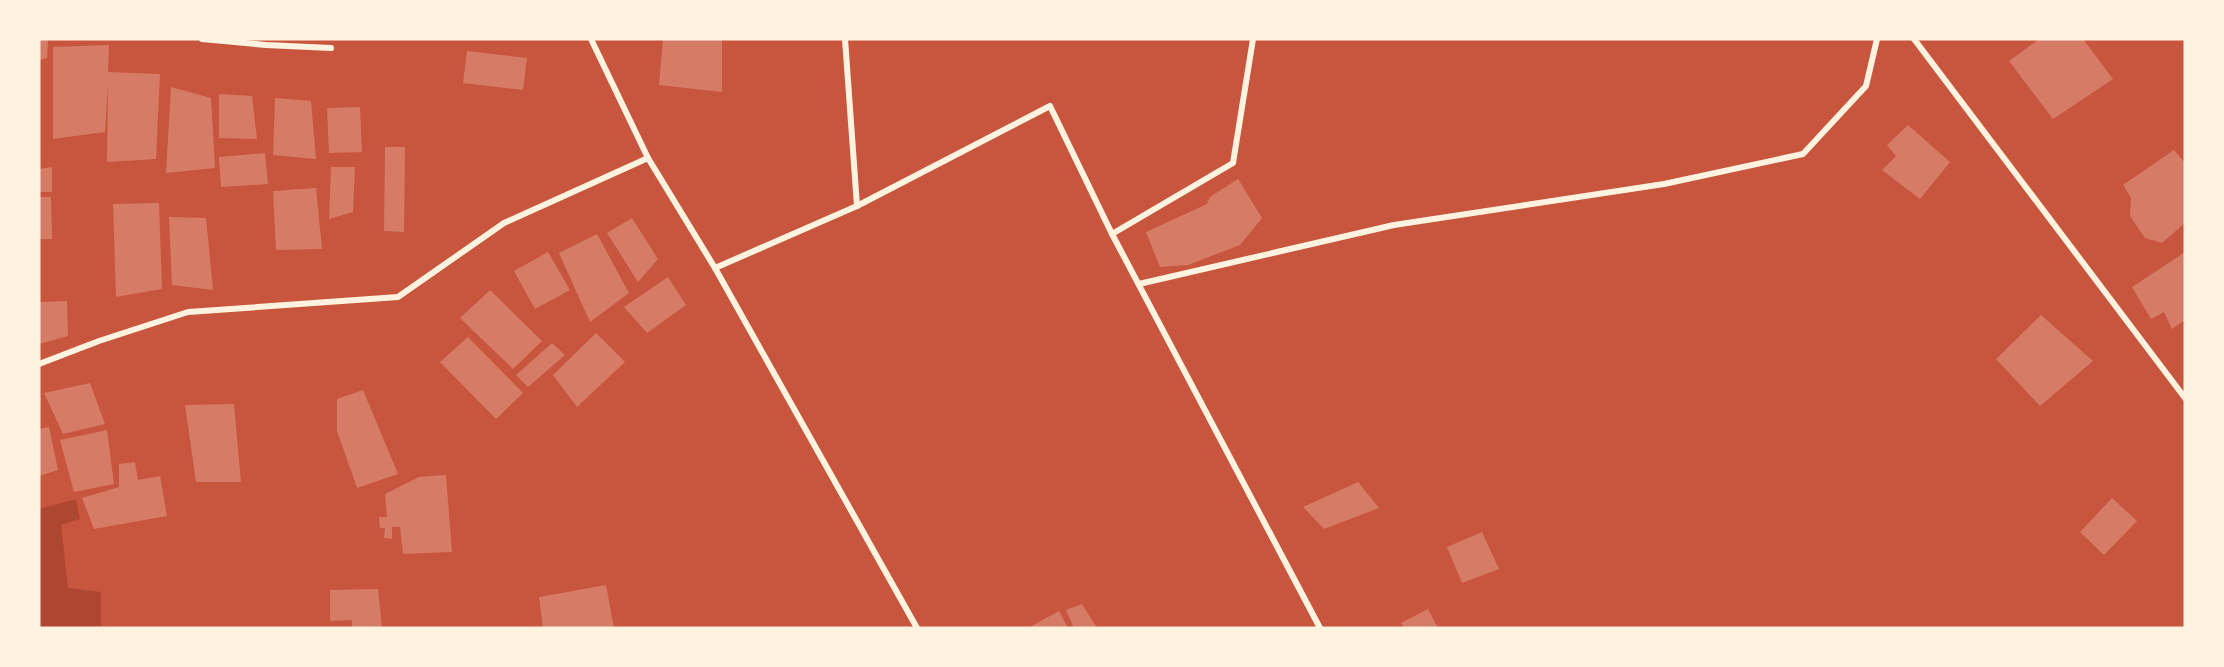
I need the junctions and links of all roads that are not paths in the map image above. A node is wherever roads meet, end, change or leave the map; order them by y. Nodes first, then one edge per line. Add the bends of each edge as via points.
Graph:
1 (202, 39) edge
2 (591, 39) edge
3 (845, 39) edge
4 (1253, 39) edge
5 (1877, 39) edge
6 (1914, 39) edge
7 (331, 48) dead end
8 (648, 158) junction
9 (857, 206) junction
10 (1112, 234) junction
11 (715, 268) junction
12 (1139, 284) junction
13 (39, 364) edge
14 (2185, 398) edge
15 (918, 628) edge
16 (1320, 628) edge

1 - 7 street
2 - 8 street
3 - 9 street
4 - 10 street via 1233,163
5 - 12 street via 1866,86 1803,154 1664,184 1394,225
6 - 14 street
8 - 11 street
8 - 13 street via 504,224 398,297 188,312
9 - 10 street via 1050,106
9 - 11 street
10 - 12 street
11 - 15 street
12 - 16 street

